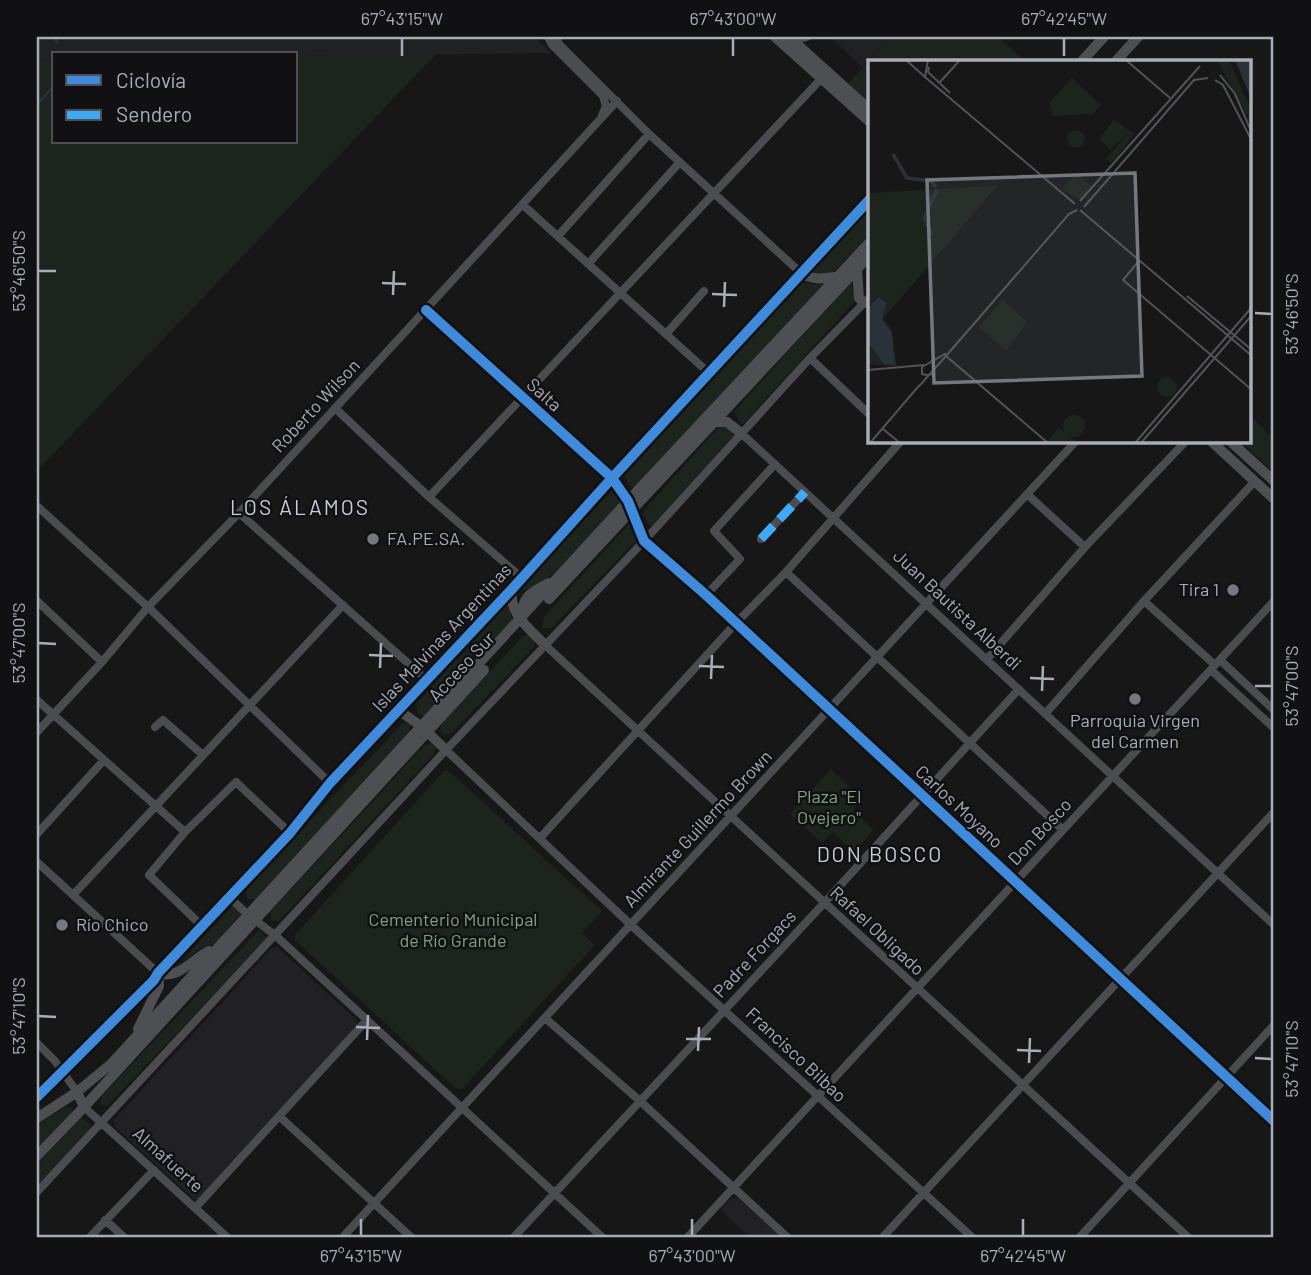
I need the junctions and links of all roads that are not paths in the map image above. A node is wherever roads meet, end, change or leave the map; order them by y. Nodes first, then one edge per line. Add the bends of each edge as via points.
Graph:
1 (548, 37) edge
2 (556, 37) edge
3 (775, 37) edge
4 (799, 37) edge
5 (1104, 37) edge
6 (1138, 37) edge
7 (1083, 60) edge
8 (1117, 60) edge
9 (821, 79) junction
10 (618, 101) junction
11 (868, 108) edge
12 (868, 120) edge
13 (598, 123) junction
14 (649, 134) junction
15 (680, 162) junction
16 (715, 194) junction
17 (868, 201) edge
18 (523, 205) junction
19 (558, 236) junction
20 (868, 244) edge
21 (868, 257) edge
22 (588, 264) junction
23 (857, 270) junction
24 (801, 273) junction
25 (835, 277) junction
26 (704, 291) dead end
27 (621, 295) junction
28 (868, 303) edge
29 (426, 310) junction
30 (666, 334) junction
31 (810, 358) junction
32 (709, 373) junction
33 (523, 400) junction
34 (335, 408) junction
35 (868, 413) edge
36 (713, 422) junction
37 (741, 433) junction
38 (898, 443) edge
39 (1074, 443) edge
40 (1184, 443) edge
41 (1213, 443) edge
42 (1232, 443) edge
43 (775, 464) junction
44 (612, 478) junction
45 (1255, 481) junction
46 (1274, 481) edge
47 (805, 492) junction
48 (1028, 495) junction
49 (429, 497) junction
50 (1274, 499) edge
51 (37, 506) edge
52 (629, 506) junction
53 (239, 513) junction
54 (833, 519) junction
55 (761, 539) dead end
56 (644, 541) junction
57 (1085, 547) junction
58 (786, 572) junction
59 (522, 578) junction
60 (513, 588) junction
61 (706, 595) junction
62 (37, 601) edge
63 (1144, 601) junction
64 (1274, 601) edge
65 (927, 604) junction
66 (343, 605) junction
67 (148, 607) junction
68 (524, 621) junction
69 (736, 623) junction
70 (545, 645) junction
71 (877, 659) junction
72 (987, 659) junction
73 (102, 662) junction
74 (1216, 665) junction
75 (427, 680) junction
76 (1018, 689) junction
77 (37, 700) edge
78 (249, 704) junction
79 (398, 710) junction
80 (828, 710) junction
81 (1274, 710) edge
82 (1046, 713) junction
83 (52, 715) junction
84 (155, 727) dead end
85 (1274, 728) edge
86 (424, 729) junction
87 (37, 732) edge
88 (638, 732) junction
89 (970, 743) junction
90 (446, 750) junction
91 (203, 755) junction
92 (103, 761) junction
93 (1114, 776) junction
94 (330, 783) junction
95 (921, 796) junction
96 (155, 807) junction
97 (1274, 812) edge
98 (730, 817) junction
99 (1063, 830) junction
100 (185, 832) junction
101 (289, 833) junction
102 (37, 834) edge
103 (540, 838) junction
104 (37, 862) edge
105 (1219, 872) junction
106 (1015, 883) junction
107 (73, 895) junction
108 (229, 897) junction
109 (825, 902) junction
110 (250, 917) junction
111 (631, 925) junction
112 (1274, 925) edge
113 (202, 926) junction
114 (276, 936) junction
115 (218, 947) junction
116 (158, 973) junction
117 (1121, 979) junction
118 (916, 989) junction
119 (724, 1010) junction
120 (545, 1018) junction
121 (366, 1021) junction
122 (1274, 1025) edge
123 (135, 1038) junction
124 (37, 1043) edge
125 (63, 1071) junction
126 (1226, 1077) junction
127 (1023, 1086) junction
128 (77, 1092) junction
129 (37, 1097) edge
130 (818, 1097) junction
131 (640, 1101) junction
132 (84, 1107) junction
133 (462, 1108) junction
134 (279, 1116) junction
135 (37, 1118) edge
136 (1274, 1121) edge
137 (103, 1123) junction
138 (37, 1156) edge
139 (154, 1170) junction
140 (1129, 1184) junction
141 (733, 1189) junction
142 (37, 1192) edge
143 (555, 1193) junction
144 (923, 1193) junction
145 (374, 1204) junction
146 (196, 1207) junction
147 (105, 1220) junction
148 (89, 1238) edge
149 (125, 1238) edge
150 (229, 1238) edge
151 (342, 1238) edge
152 (412, 1238) edge
153 (513, 1238) edge
154 (603, 1238) edge
155 (687, 1238) edge
156 (788, 1238) edge
157 (883, 1238) edge
158 (973, 1238) edge
159 (1079, 1238) edge
160 (1189, 1238) edge

1 - 13 street via 603,96 606,106
2 - 10 street
3 - 9 main road
4 - 11 main road via 812,58
5 - 7 main road
6 - 8 main road
9 - 12 main road
9 - 16 street
10 - 13 street, Roberto Wilson
10 - 14 street
13 - 18 street, Roberto Wilson
14 - 15 street
14 - 19 street
15 - 16 street
15 - 22 street
16 - 24 street
16 - 27 street
17 - 24 street, Islas Malvinas Argentinas
18 - 19 street
18 - 29 street, Roberto Wilson
19 - 22 street
20 - 25 main road, Acceso Sur
21 - 23 main road, Acceso Sur
22 - 27 street
23 - 28 main road via 859,298
23 - 36 main road, Acceso Sur
24 - 25 main road via 817,279
24 - 32 street, Islas Malvinas Argentinas
25 - 52 main road, Acceso Sur
26 - 30 street
27 - 30 street
27 - 33 street
28 - 31 street
29 - 33 street, Salta
29 - 34 street, Roberto Wilson
30 - 32 street
31 - 35 street
31 - 37 street
32 - 44 street, Islas Malvinas Argentinas
33 - 44 street, Salta
33 - 49 street
34 - 49 street
34 - 53 street, Roberto Wilson
36 - 37 main road via 726,422
36 - 52 main road, Acceso Sur
37 - 43 street, Juan Bautista Alberdi
37 - 56 street
38 - 54 street
39 - 48 street, Almirante Guillermo Brown
40 - 57 street
41 - 45 main road
42 - 46 main road
43 - 47 street, Juan Bautista Alberdi
43 - 61 street via 714,531 740,559
44 - 52 street, Salta
44 - 59 street, Islas Malvinas Argentinas
45 - 50 main road
45 - 63 street
47 - 54 street, Juan Bautista Alberdi
47 - 55 street
48 - 57 street
48 - 65 street, Almirante Guillermo Brown
49 - 59 street
51 - 67 street
52 - 56 street, Carlos Moyano
52 - 68 main road, Acceso Sur
52 - 68 main road, Acceso Sur via 558,578
53 - 66 street
53 - 67 street, Roberto Wilson
54 - 58 street
54 - 65 street, Juan Bautista Alberdi
56 - 61 street, Carlos Moyano
56 - 70 street
57 - 72 street
58 - 69 street
58 - 71 street
59 - 60 street, Islas Malvinas Argentinas
60 - 68 main road via 511,603
60 - 75 street, Islas Malvinas Argentinas
61 - 69 street, Carlos Moyano
62 - 73 street
63 - 74 street
63 - 82 street
64 - 74 street, Don Bosco
65 - 71 street, Almirante Guillermo Brown
65 - 72 street, Juan Bautista Alberdi
66 - 75 street
66 - 78 street
67 - 73 street, Roberto Wilson
67 - 78 street
68 - 70 main road
68 - 86 main road, Acceso Sur
69 - 80 street, Carlos Moyano
69 - 88 street
70 - 88 street, Rafael Obligado
70 - 90 street
71 - 80 street, Almirante Guillermo Brown
71 - 89 street
72 - 76 street, Juan Bautista Alberdi
73 - 83 street, Roberto Wilson
74 - 81 street
74 - 85 street
74 - 93 street, Don Bosco
75 - 79 street, Islas Malvinas Argentinas
76 - 82 street, Juan Bautista Alberdi
76 - 89 street, Padre Forgacs
77 - 83 street
78 - 91 street
78 - 94 street
79 - 86 main road
79 - 94 street, Islas Malvinas Argentinas
80 - 95 street, Carlos Moyano
80 - 98 street, Almirante Guillermo Brown
82 - 93 street, Juan Bautista Alberdi
83 - 87 street, Roberto Wilson
83 - 92 street
84 - 91 street via 163,720
86 - 90 main road
86 - 110 main road, Acceso Sur
88 - 98 street, Rafael Obligado
88 - 103 street
89 - 95 street, Padre Forgacs
89 - 99 street
90 - 103 street, Francisco Bilbao
90 - 114 street
91 - 96 street
92 - 96 street
92 - 102 street
93 - 99 street, Don Bosco
93 - 105 street, Juan Bautista Alberdi
94 - 101 street, Islas Malvinas Argentinas
95 - 106 street, Carlos Moyano
95 - 109 street, Padre Forgacs
96 - 100 street
96 - 107 street
97 - 105 street
98 - 109 street, Rafael Obligado
98 - 111 street, Almirante Guillermo Brown
99 - 106 street, Don Bosco
100 - 101 street via 236,782
100 - 113 street via 149,874
101 - 108 street, Islas Malvinas Argentinas
103 - 111 street, Francisco Bilbao
104 - 107 street
105 - 112 street, Juan Bautista Alberdi
105 - 117 street
106 - 117 street, Carlos Moyano
106 - 118 street, Don Bosco
107 - 116 street
108 - 110 street
108 - 113 street, Islas Malvinas Argentinas
109 - 118 street, Rafael Obligado
109 - 119 street, Padre Forgacs
110 - 114 street
110 - 115 main road, Acceso Sur
110 - 132 main road, Acceso Sur
111 - 119 street, Francisco Bilbao
111 - 120 street, Almirante Guillermo Brown
113 - 116 street, Islas Malvinas Argentinas
114 - 121 street
114 - 137 street
115 - 116 main road via 178,972
115 - 123 main road, Acceso Sur
116 - 123 main road via 159,986
116 - 125 street, Islas Malvinas Argentinas
117 - 126 street, Carlos Moyano
117 - 127 street
118 - 127 street, Rafael Obligado
118 - 130 street, Don Bosco
119 - 130 street, Francisco Bilbao
119 - 131 street, Padre Forgacs
120 - 131 street
120 - 133 street, Almirante Guillermo Brown
121 - 133 street
121 - 134 street
122 - 126 street
123 - 128 main road, Acceso Sur
124 - 125 street
125 - 128 street
125 - 129 street, Islas Malvinas Argentinas
126 - 136 street, Carlos Moyano
126 - 140 street
127 - 140 street, Rafael Obligado
127 - 144 street
128 - 132 main road
128 - 135 main road, Acceso Sur
130 - 141 street, Don Bosco
130 - 144 street, Francisco Bilbao
131 - 141 street
131 - 143 street, Padre Forgacs
132 - 137 street, Almafuerte
132 - 138 main road, Acceso Sur
133 - 143 street
133 - 145 street, Almirante Guillermo Brown
134 - 145 street
134 - 146 street
137 - 139 street, Almafuerte
137 - 142 street
139 - 146 street, Almafuerte
139 - 147 street
140 - 159 street
140 - 160 street, Rafael Obligado
141 - 155 street, Don Bosco
141 - 156 street
143 - 153 street, Padre Forgacs
143 - 154 street
144 - 157 street
144 - 158 street, Francisco Bilbao
145 - 151 street, Almirante Guillermo Brown
145 - 152 street
146 - 150 street, Almafuerte
147 - 148 street
147 - 149 street

